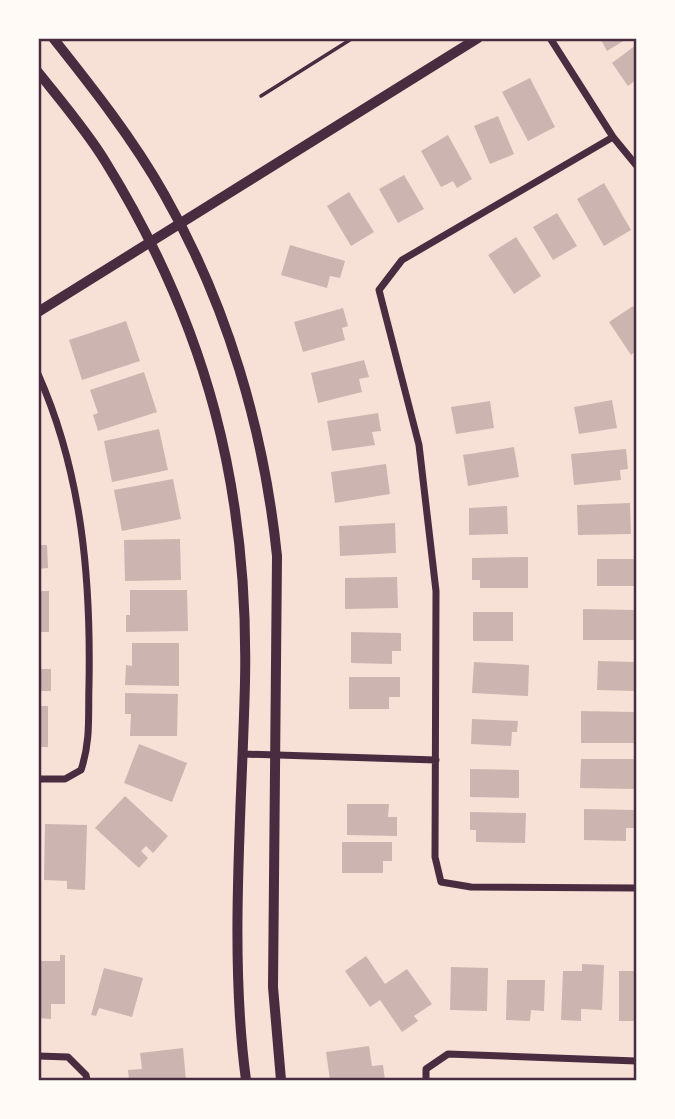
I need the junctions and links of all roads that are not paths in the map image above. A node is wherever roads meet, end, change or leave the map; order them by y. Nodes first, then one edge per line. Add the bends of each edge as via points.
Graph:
1 (53, 38) edge
2 (353, 38) edge
3 (478, 38) edge
4 (550, 38) edge
5 (38, 72) edge
6 (261, 96) dead end
7 (613, 137) junction
8 (636, 165) edge
9 (181, 224) junction
10 (149, 240) junction
11 (38, 312) edge
12 (38, 374) edge
13 (242, 754) junction
14 (278, 754) junction
15 (436, 760) junction
16 (38, 779) edge
17 (636, 888) edge
18 (38, 1056) edge
19 (636, 1061) edge
20 (86, 1078) edge
21 (246, 1080) edge
22 (281, 1080) edge
23 (426, 1080) edge

1 - 9 main road via 162,190
2 - 6 lane
3 - 9 street
4 - 7 street
5 - 10 main road via 105,160
7 - 8 street
7 - 15 street via 402,260 379,290 419,445 436,591
9 - 10 street
9 - 14 main road via 232,348 259,439 271,501 277,556
10 - 11 street
10 - 13 main road via 197,353 231,474 238,517 244,649
12 - 16 street via 73,477 83,528 90,637 89,748 81,770 65,779
13 - 14 street
13 - 21 main road via 239,975
14 - 15 street
14 - 22 main road via 273,987
15 - 17 street via 436,857 441,882 471,887
18 - 20 street via 68,1057
19 - 23 street via 448,1054 426,1069

